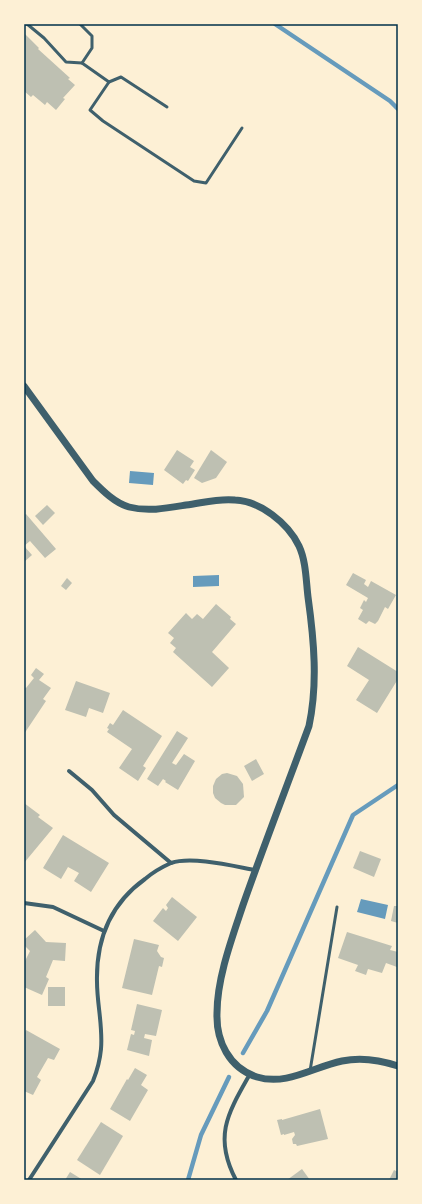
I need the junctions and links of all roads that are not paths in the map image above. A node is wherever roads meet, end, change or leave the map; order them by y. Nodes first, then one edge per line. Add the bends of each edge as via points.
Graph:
1 (27, 24) edge
2 (80, 24) edge
3 (82, 63) junction
4 (109, 82) junction
5 (166, 107) dead end
6 (242, 128) dead end
7 (24, 386) edge
8 (69, 771) dead end
9 (171, 863) junction
10 (255, 870) junction
11 (24, 903) edge
12 (337, 907) dead end
13 (104, 931) junction
14 (398, 1066) edge
15 (310, 1072) junction
16 (250, 1074) junction
17 (29, 1180) edge
18 (236, 1180) edge

1 - 3 lane via 66,62
2 - 3 lane via 92,36 92,48
3 - 4 lane
4 - 5 lane via 122,77
4 - 6 lane via 90,110 194,181 206,183
7 - 10 street via 93,480 119,503 146,510 228,499 244,501 264,509 275,517 299,547 304,562 311,620 315,674 312,709
8 - 9 street via 92,790 114,815
9 - 10 street via 215,862
9 - 13 street via 125,895 115,908
10 - 16 street via 232,937 217,1013 220,1036 226,1052 234,1063
11 - 13 street via 52,907
12 - 15 lane
13 - 17 street via 96,981 102,1038 99,1065 93,1081
14 - 15 street via 381,1061 357,1059 341,1061
15 - 16 street via 281,1080 264,1079
16 - 18 street via 229,1112 224,1133 225,1152

